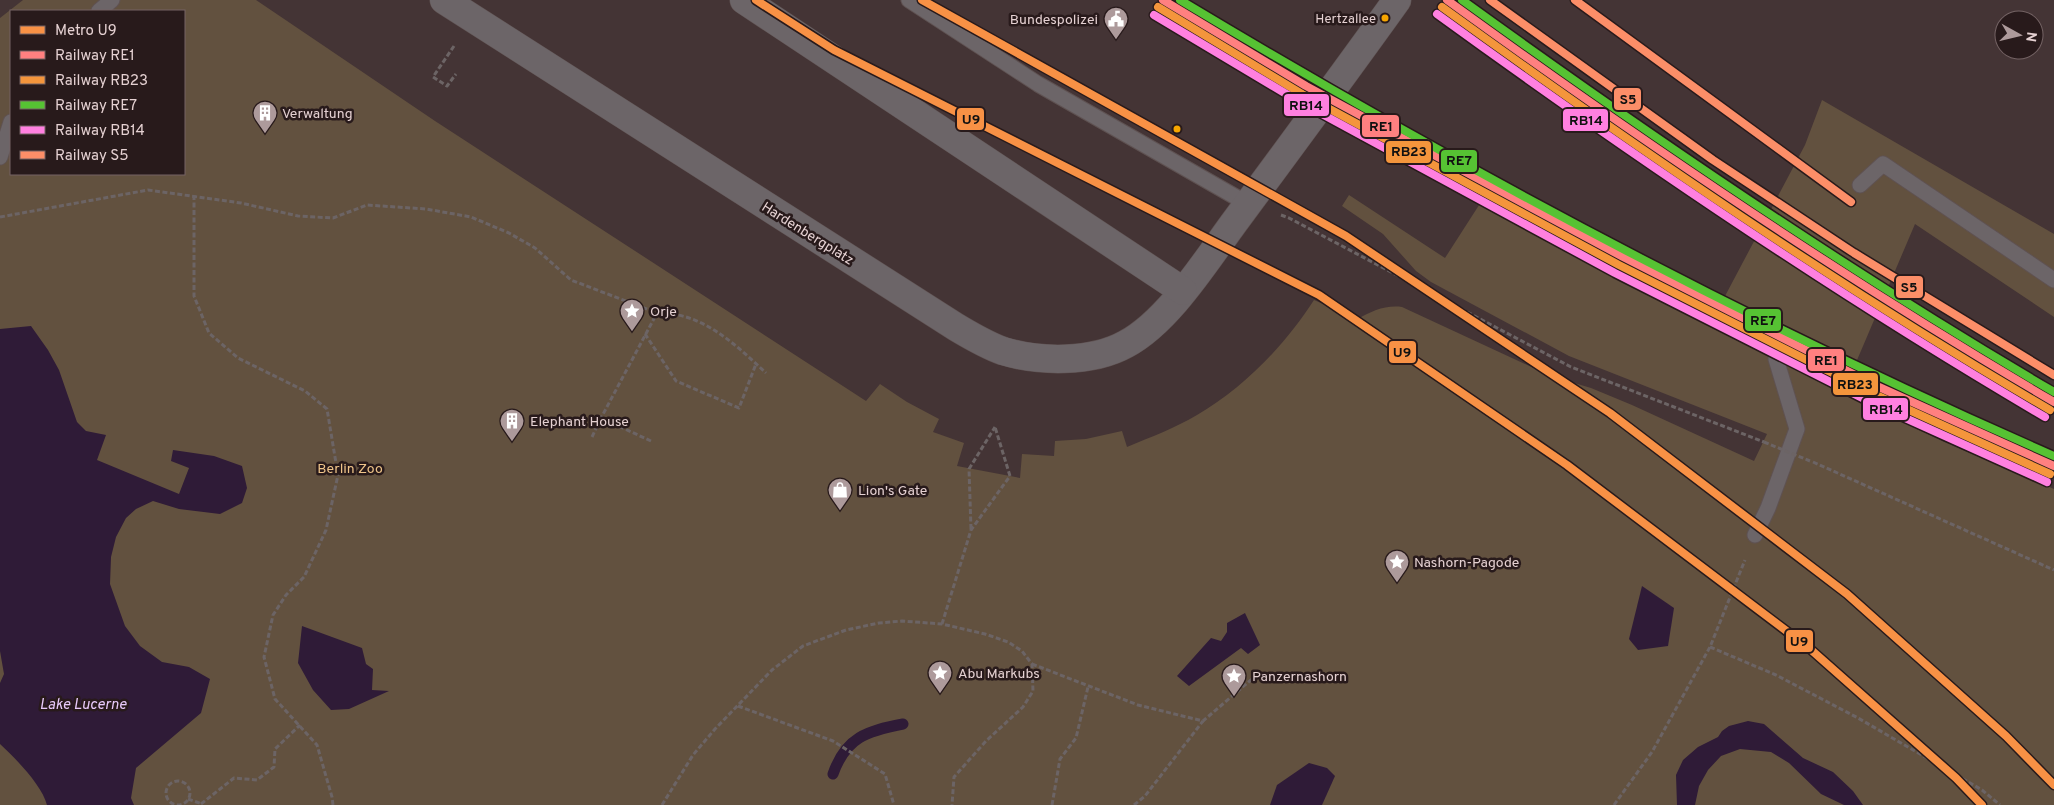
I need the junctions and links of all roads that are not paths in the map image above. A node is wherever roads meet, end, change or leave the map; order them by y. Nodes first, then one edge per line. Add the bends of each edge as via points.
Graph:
1 (112, 0) edge
2 (444, 0) edge
3 (744, 0) edge
4 (909, 0) edge
5 (1397, 0) edge
6 (100, 10) edge
7 (10, 125) edge
8 (0, 156) edge
9 (1860, 185) dead end
10 (1248, 204) junction
11 (2054, 280) edge
12 (1183, 291) junction
13 (1776, 358) dead end
14 (1755, 535) road end

1 - 6 lane
2 - 12 street, Hardenbergplatz via 984,343 1036,357 1083,357 1105,352 1126,344 1155,323
3 - 12 street
4 - 10 lane via 1038,84
5 - 10 street
7 - 8 lane
9 - 11 lane via 1883,164
10 - 12 street, Hardenbergplatz
13 - 14 lane via 1797,429

